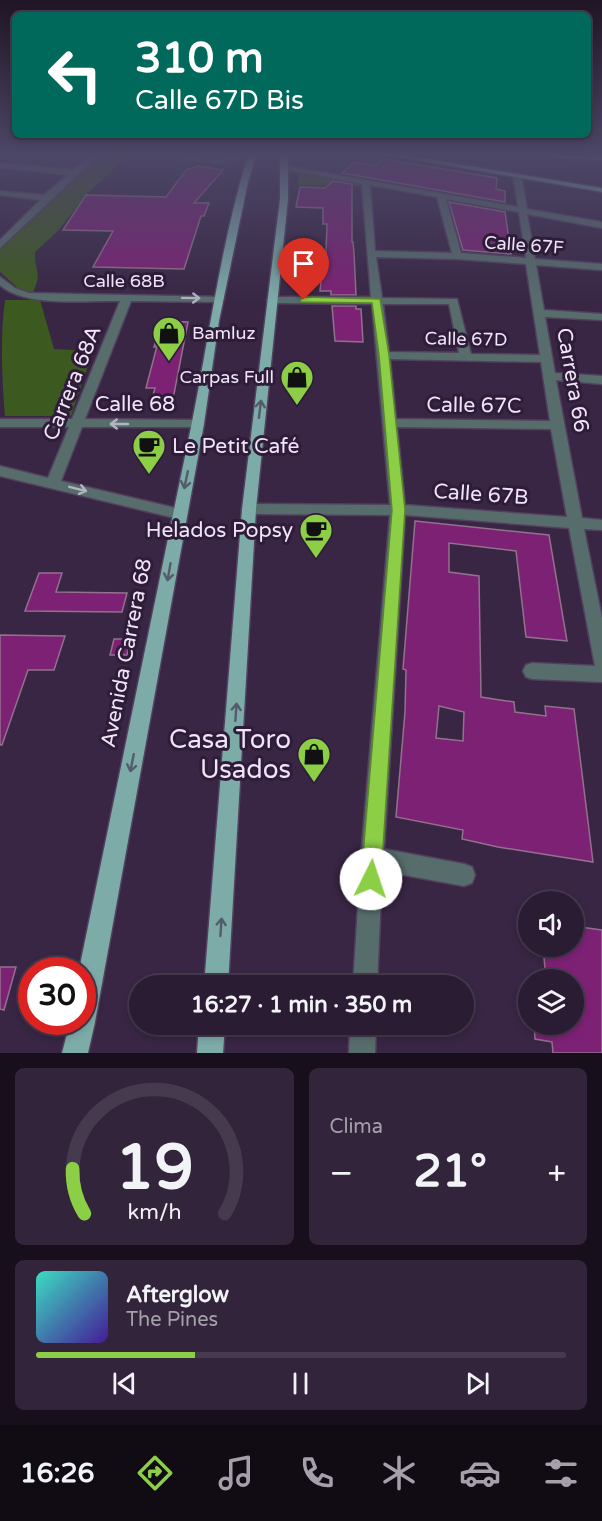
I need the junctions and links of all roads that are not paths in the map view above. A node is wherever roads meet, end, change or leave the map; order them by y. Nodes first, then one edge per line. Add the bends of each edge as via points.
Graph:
1 (39, 205) edge
2 (239, 205) edge
3 (283, 205) edge
4 (368, 205) edge
5 (443, 205) edge
6 (490, 205) edge
7 (521, 205) edge
8 (522, 211) junction
9 (602, 225) edge
10 (0, 228) edge
11 (16, 230) junction
12 (0, 245) edge
13 (371, 254) junction
14 (457, 256) junction
15 (530, 261) junction
16 (602, 267) edge
17 (0, 280) edge
18 (127, 297) junction
19 (219, 299) junction
20 (272, 300) junction
21 (376, 301) junction
22 (539, 313) junction
23 (602, 317) edge
24 (384, 355) junction
25 (466, 358) junction
26 (546, 359) junction
27 (549, 376) junction
28 (602, 380) edge
29 (0, 423) edge
30 (391, 423) junction
31 (78, 424) junction
32 (198, 424) junction
33 (557, 425) junction
34 (0, 471) edge
35 (53, 483) junction
36 (249, 509) junction
37 (398, 510) junction
38 (179, 514) junction
39 (577, 522) junction
40 (602, 525) edge
41 (602, 662) edge
42 (532, 671) dead end
43 (602, 674) edge
44 (372, 858) junction
45 (465, 875) dead end
46 (94, 957) edge
47 (217, 975) edge
48 (366, 975) edge
49 (79, 1035) edge
50 (211, 1035) edge
51 (363, 1035) edge
52 (75, 1053) edge
53 (210, 1053) edge
54 (362, 1053) edge

1 - 11 street
2 - 19 main road, Avenida Carrera 68
3 - 20 main road
4 - 13 street
5 - 14 street
6 - 8 street
7 - 8 street, Carrera 66
8 - 9 street
8 - 15 street, Carrera 66
10 - 11 street
11 - 12 street
13 - 14 street, Calle 67F
13 - 21 street
14 - 15 street, Calle 67F
15 - 16 street, Calle 67F
15 - 22 street, Carrera 66
17 - 18 street, Calle 68B via 11,290 28,296
18 -> 19 street, Calle 68B
18 - 31 street, Carrera 68A
19 - 32 main road, Avenida Carrera 68
20 - 21 street
36 -> 20 main road
21 - 24 street
21 - 25 street via 453,301
22 - 23 street
22 - 26 street, Carrera 66
24 - 25 street, Calle 67D
24 - 30 street
25 - 26 street, Calle 67D
26 - 27 street, Carrera 66
27 - 28 street
27 - 33 street, Carrera 66
29 - 31 street, Calle 68
30 - 33 street, Calle 67C
30 - 37 street
32 -> 31 street, Calle 68
31 - 35 street, Carrera 68A
32 -> 38 main road, Avenida Carrera 68
33 - 39 street, Carrera 66
34 - 35 street
35 -> 38 street
36 - 37 street, Calle 67B
47 -> 36 main road
37 - 39 street, Calle 67B
37 - 44 street
38 -> 46 main road, Avenida Carrera 68
39 - 40 street, Calle 67B
39 - 41 street, Carrera 66
42 - 43 street
44 - 45 street
44 - 48 street
49 - 52 main road, Avenida Carrera 68
50 - 53 main road
51 - 54 street

